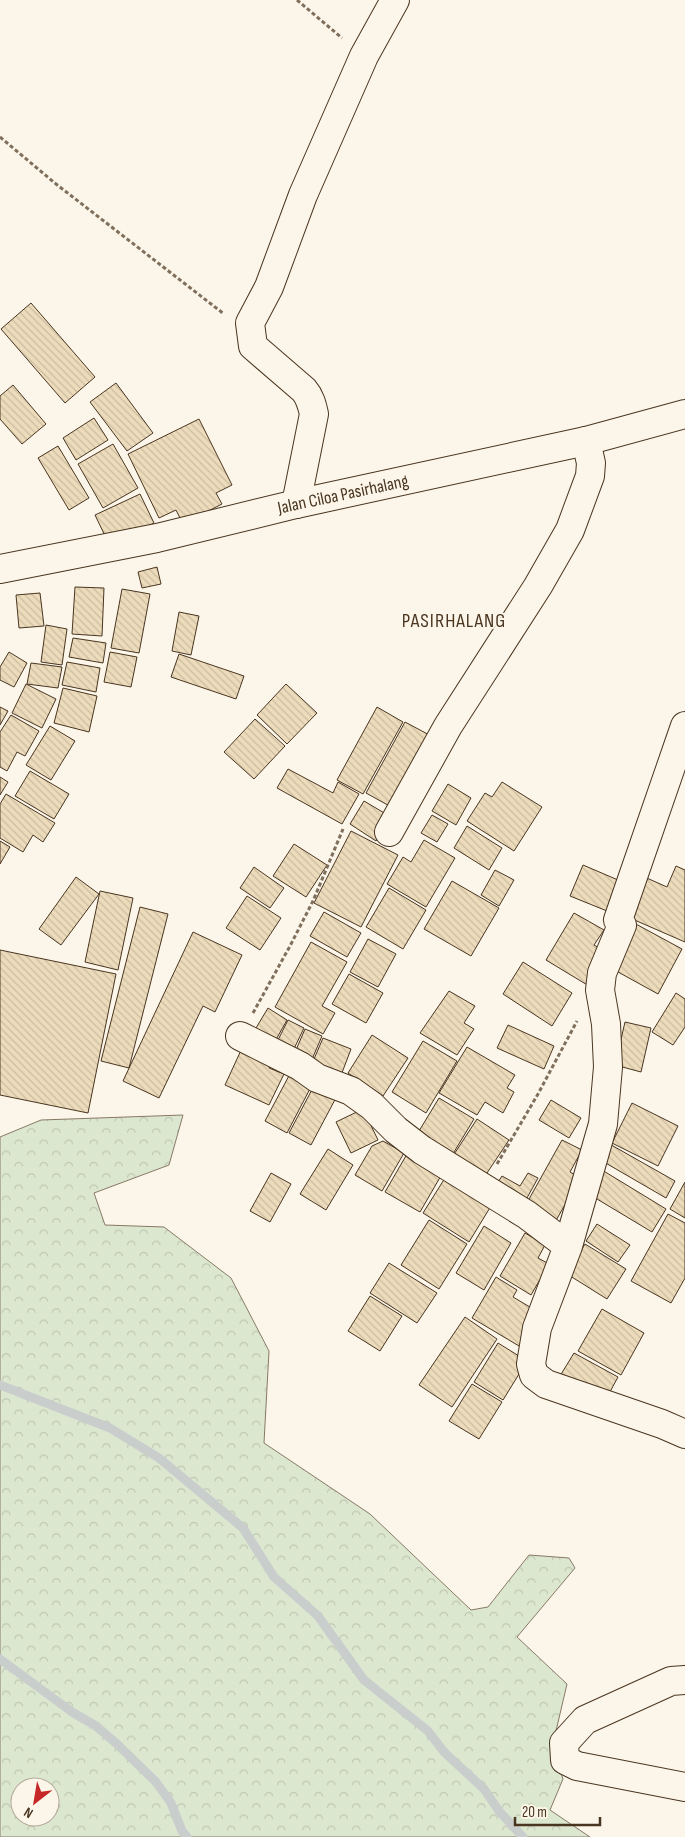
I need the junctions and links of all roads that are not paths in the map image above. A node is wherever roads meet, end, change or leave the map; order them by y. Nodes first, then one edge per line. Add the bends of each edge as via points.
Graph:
1 (395, 0) edge
2 (685, 414) edge
3 (586, 441) junction
4 (296, 504) junction
5 (0, 569) edge
6 (685, 726) edge
7 (389, 832) dead end
8 (240, 1036) road end
9 (568, 1246) junction
10 (684, 1432) edge
11 (685, 1680) edge
12 (685, 1787) edge

1 - 4 street via 364,56 303,195 269,287 250,323 253,346 304,390 314,414
2 - 3 street, Jalan Ciloa Pasirhalang
3 - 4 street, Jalan Ciloa Pasirhalang
3 - 7 street via 591,462 590,476 562,546 448,726
4 - 5 street, Jalan Ciloa Pasirhalang via 157,538
6 - 9 street via 618,920 622,925 602,973 600,990 608,1067 602,1124
8 - 9 street via 317,1078 351,1091 422,1150 534,1220
9 - 10 street via 537,1328 531,1364 534,1375 546,1384
11 - 12 street via 671,1681 585,1720 564,1743 565,1760 577,1766

